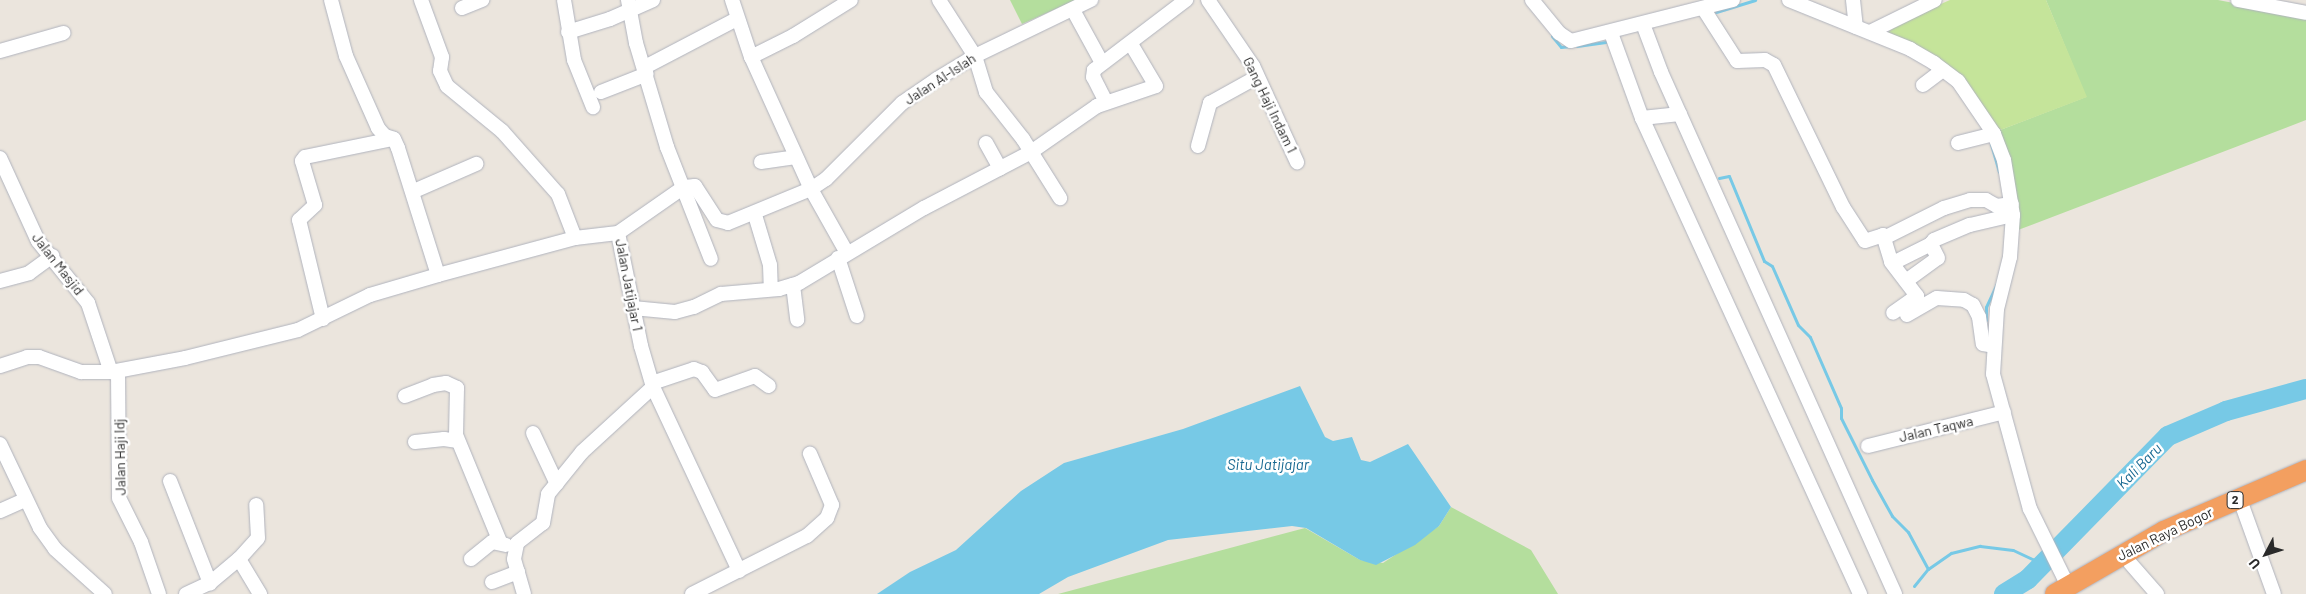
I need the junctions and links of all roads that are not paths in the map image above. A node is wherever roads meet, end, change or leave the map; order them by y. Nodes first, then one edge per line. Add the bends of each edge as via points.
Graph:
1 (331, 0) edge
2 (421, 0) edge
3 (482, 0) edge
4 (564, 0) edge
5 (653, 0) edge
6 (732, 0) edge
7 (851, 0) edge
8 (939, 0) edge
9 (1091, 0) edge
10 (1184, 0) edge
11 (1208, 0) edge
12 (1532, 0) edge
13 (1733, 0) edge
14 (1789, 0) edge
15 (1854, 0) edge
16 (1935, 0) edge
17 (2243, 1) edge
18 (629, 5) edge
19 (1911, 5) edge
20 (1696, 6) edge
21 (462, 8) dead end
22 (1073, 10) junction
23 (2306, 13) edge
24 (737, 18) junction
25 (1644, 24) junction
26 (1856, 27) junction
27 (568, 32) junction
28 (1870, 32) junction
29 (64, 33) dead end
30 (1611, 33) junction
31 (1131, 44) junction
32 (0, 51) edge
33 (975, 56) junction
34 (751, 57) junction
35 (1102, 63) junction
36 (646, 71) junction
37 (1941, 72) junction
38 (1258, 77) junction
39 (1923, 85) dead end
40 (602, 92) dead end
41 (1106, 102) junction
42 (593, 106) dead end
43 (1680, 114) junction
44 (1642, 118) junction
45 (1991, 135) junction
46 (394, 138) junction
47 (986, 143) dead end
48 (1958, 143) dead end
49 (1198, 146) dead end
50 (1031, 152) junction
51 (796, 157) junction
52 (0, 158) edge
53 (761, 162) dead end
54 (1297, 162) dead end
55 (476, 164) dead end
56 (1000, 168) junction
57 (684, 187) junction
58 (811, 189) junction
59 (414, 192) junction
60 (1060, 198) dead end
61 (2009, 210) junction
62 (755, 215) junction
63 (618, 233) junction
64 (575, 238) junction
65 (1884, 238) junction
66 (1931, 244) junction
67 (52, 256) junction
68 (842, 256) junction
69 (711, 259) dead end
70 (1892, 263) junction
71 (438, 275) junction
72 (1906, 280) junction
73 (0, 282) edge
74 (794, 285) junction
75 (771, 289) junction
76 (633, 308) junction
77 (857, 316) dead end
78 (323, 319) junction
79 (797, 320) dead end
80 (1990, 345) junction
81 (0, 366) edge
82 (115, 372) junction
83 (653, 385) junction
84 (769, 386) dead end
85 (405, 396) dead end
86 (1999, 414) junction
87 (533, 433) dead end
88 (458, 441) junction
89 (415, 442) dead end
90 (0, 444) edge
91 (1868, 446) dead end
92 (810, 454) dead end
93 (2306, 470) edge
94 (170, 481) dead end
95 (2306, 482) edge
96 (557, 484) junction
97 (25, 500) junction
98 (256, 505) dead end
99 (2243, 508) junction
100 (0, 511) edge
101 (500, 542) junction
102 (513, 553) junction
103 (240, 559) junction
104 (471, 559) dead end
105 (2130, 562) junction
106 (739, 571) junction
107 (518, 572) junction
108 (492, 582) dead end
109 (210, 583) junction
110 (2065, 586) edge
111 (105, 594) edge
112 (158, 594) edge
113 (186, 594) edge
114 (260, 594) edge
115 (524, 594) edge
116 (692, 594) edge
117 (1860, 594) edge
118 (1895, 594) edge
119 (2157, 594) edge
120 (2274, 594) edge

1 - 46 street via 346,56 378,128 385,136
2 - 64 street via 442,57 440,71 447,86 502,131 558,194
3 - 21 street
4 - 27 street
5 - 18 street
6 - 24 street
7 - 34 street via 793,36
8 - 33 street
9 - 22 street, Jalan Al-Islah
10 - 31 street
11 - 38 street, Gang Haji Indam 1 via 1245,52
12 - 30 street via 1558,33 1571,41
13 - 20 street
14 - 26 street
15 - 26 street
16 - 19 street
17 - 23 street
18 - 27 street
18 - 36 street via 636,44
19 - 28 street
20 - 25 street
20 - 65 street via 1737,61 1765,60 1774,65 1843,207 1865,241 1882,234
22 - 33 street, Jalan Al-Islah
22 - 35 street
24 - 34 street
24 - 36 street
25 - 30 street
25 - 43 street
26 - 28 street
27 - 42 street via 577,69
28 - 37 street via 1910,49
29 - 32 street
30 - 44 street
31 - 35 street
31 - 41 street via 1156,86
33 - 50 street via 986,92
33 - 58 street, Jalan Al-Islah via 902,103 826,179
34 - 51 street
35 - 41 street via 1094,70 1093,77
36 - 40 street
36 - 57 street via 667,147
37 - 39 street
37 - 45 street via 1958,80
38 - 49 street via 1210,103
38 - 54 street, Gang Haji Indam 1
41 - 50 street
43 - 44 street
43 - 118 street
44 - 117 street
45 - 48 street
45 - 61 street via 2004,160
46 - 59 street
46 - 78 street via 305,157 302,161 315,205 299,220
47 - 56 street
50 - 56 street
50 - 60 street
51 - 53 street
51 - 58 street
52 - 67 street, Jalan Masjid via 29,224
55 - 59 street
56 - 68 street
57 - 62 street via 696,188 721,222
57 - 63 street, Jalan Jatijajar 1
57 - 69 street
58 - 62 street
58 - 68 street
59 - 71 street
61 - 65 street via 1984,199 1970,200 1944,208
61 - 66 street via 1953,231
61 - 80 street via 2010,257
62 - 75 street via 770,265
63 - 64 street
63 - 76 street, Jalan Jatijajar 1
64 - 71 street
65 - 70 street
66 - 70 street
66 - 72 street via 1938,258
67 - 73 street via 29,272
67 - 82 street, Jalan Masjid via 88,303
68 - 74 street
68 - 77 street
70 - 72 street
71 - 78 street via 370,295
72 - 80 street via 1916,297 1894,317 1937,298 1964,300 1973,305
74 - 75 street
74 - 79 street
75 - 76 street via 721,294 675,312
76 - 83 street, Jalan Jatijajar 1
78 - 82 street via 265,339
80 - 86 street
81 - 82 street via 27,357 39,357 81,372
82 - 112 street, Jalan Haji Idj via 120,498 141,542
83 - 84 street via 694,369 702,372 715,390 755,376
83 - 96 street via 582,452
83 - 106 street, Jalan Jatijajar 1
85 - 88 street via 433,385 454,385 458,394
86 - 91 street, Jalan Taqwa
86 - 110 street via 2030,509
87 - 96 street
88 - 89 street
88 - 101 street
90 - 97 street
92 - 106 street via 832,505 830,514 807,536
93 - 110 highway, Jalan Raya Bogor / 2 via 2164,531
94 - 109 street
95 - 99 highway, Jalan Raya Bogor / 2
96 - 102 street via 548,494 543,523 517,543
97 - 100 street
97 - 111 street via 55,549
98 - 103 street via 258,538
99 - 105 highway, Jalan Raya Bogor / 2
99 - 120 street
101 - 102 street
101 - 104 street via 492,542
102 - 107 street
103 - 109 street
103 - 114 street
105 - 110 highway, Jalan Raya Bogor / 2
105 - 119 street
106 - 116 street
107 - 108 street
107 - 115 street
109 - 113 street

